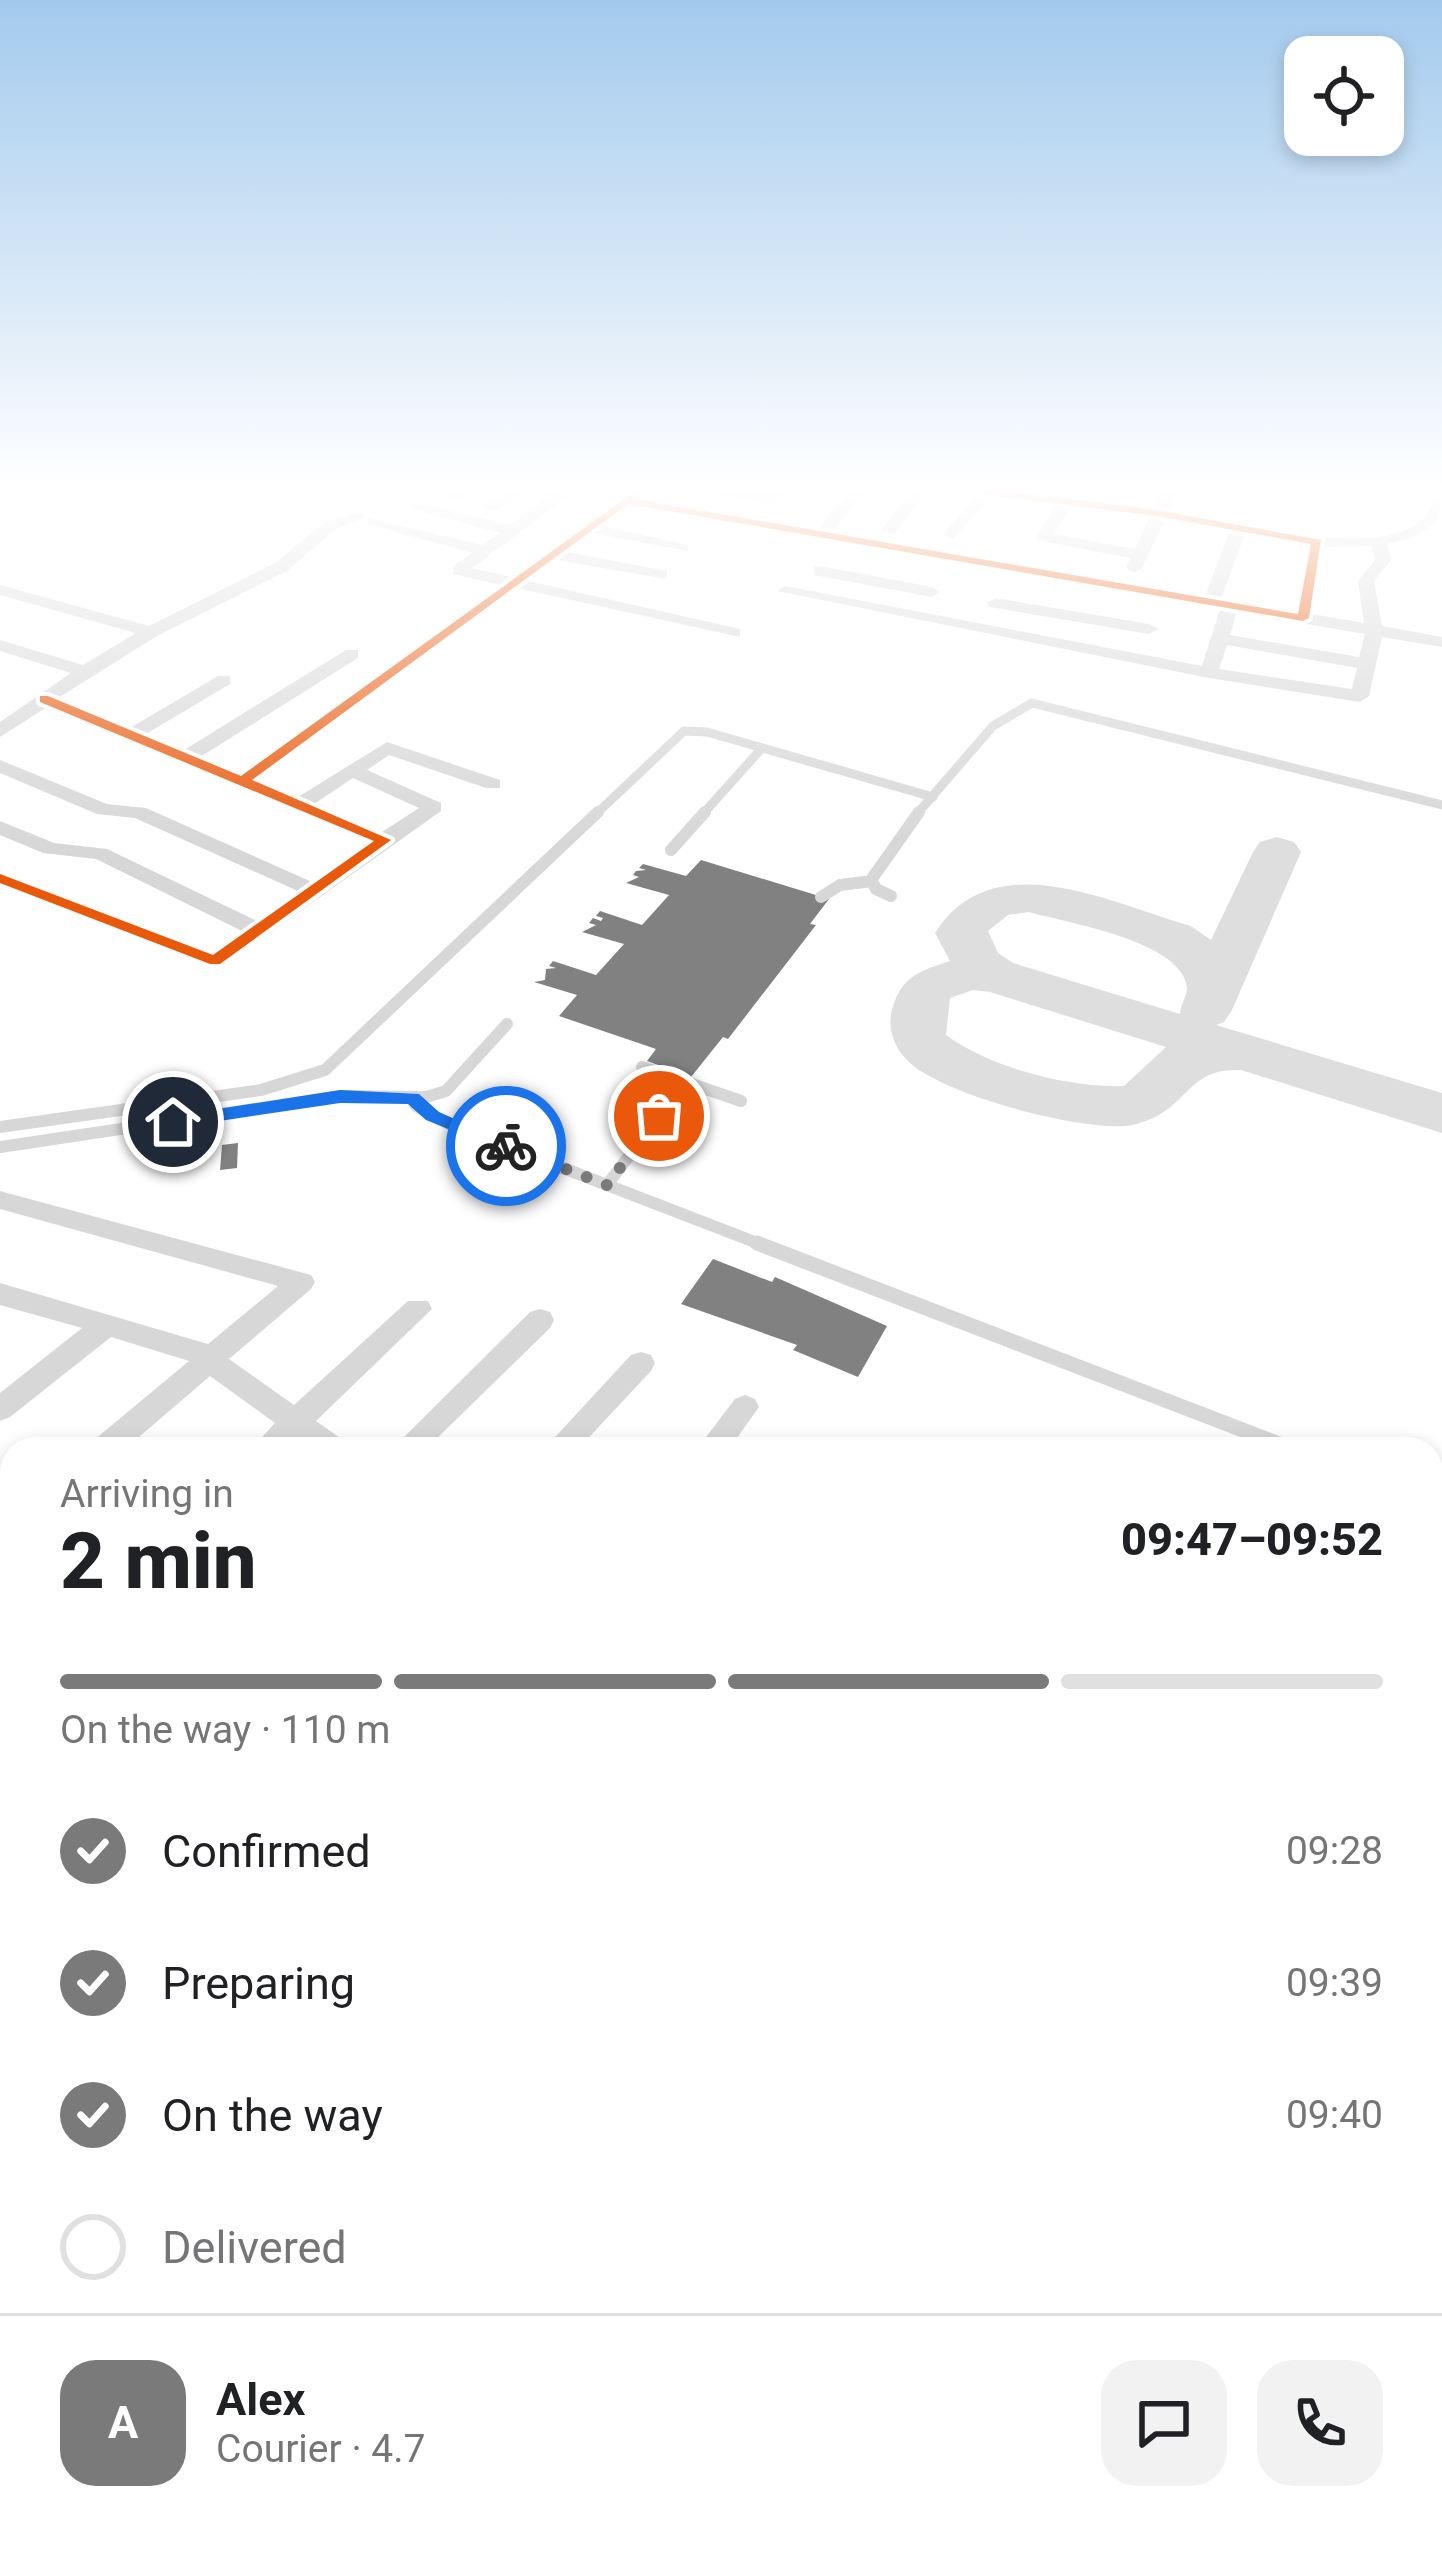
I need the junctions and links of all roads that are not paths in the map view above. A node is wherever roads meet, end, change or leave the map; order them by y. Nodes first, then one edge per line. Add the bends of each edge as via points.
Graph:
1 (51, 604) edge
2 (207, 604) edge
3 (489, 604) edge
4 (603, 604) edge
5 (925, 604) joint
6 (995, 604) edge
7 (1159, 604) edge
8 (1220, 604) joint
9 (1307, 604) edge
10 (1370, 604) edge
11 (989, 615) junction
12 (1304, 618) junction
13 (1149, 629) junction
14 (1374, 631) junction
15 (151, 632) junction
16 (734, 633) dead end
17 (1221, 639) junction
18 (902, 641) dead end
19 (1442, 642) edge
20 (0, 645) edge
21 (352, 653) dead end
22 (1140, 660) junction
23 (1367, 664) junction
24 (85, 671) junction
25 (1209, 673) junction
26 (224, 680) dead end
27 (44, 699) junction
28 (0, 705) edge
29 (26, 712) junction
30 (0, 730) edge
31 (131, 735) junction
32 (762, 748) junction
33 (185, 758) junction
34 (0, 766) edge
35 (351, 770) junction
36 (242, 782) junction
37 (493, 784) dead end
38 (933, 797) junction
39 (299, 805) junction
40 (1442, 805) edge
41 (0, 827) edge
42 (384, 840) junction
43 (671, 850) dead end
44 (0, 878) edge
45 (872, 880) junction
46 (313, 890) junction
47 (891, 896) dead end
48 (821, 897) dead end
49 (258, 930) junction
50 (507, 1024) dead end
51 (642, 1067) dead end
52 (303, 1079) junction
53 (686, 1082) junction
54 (413, 1098) junction
55 (304, 1101) junction
56 (741, 1101) dead end
57 (174, 1102) junction
58 (173, 1122) junction
59 (0, 1126) edge
60 (0, 1147) edge
61 (607, 1185) junction
62 (0, 1200) edge
63 (2, 1296) edge
64 (418, 1309) dead end
65 (540, 1320) dead end
66 (107, 1324) junction
67 (209, 1360) junction
68 (641, 1363) dead end
69 (745, 1407) dead end
70 (0, 1409) edge
71 (295, 1423) junction
72 (118, 1437) edge
73 (279, 1437) edge
74 (315, 1437) edge
75 (419, 1437) edge
76 (570, 1437) edge
77 (724, 1437) edge
78 (1261, 1437) edge

1 - 15 street
2 - 15 street
3 - 36 street
4 - 16 street
5 - 11 street
5 - 18 street
6 - 11 street
7 - 13 street
8 - 12 street
8 - 17 street
9 - 12 street
10 - 14 street
11 - 13 street
11 - 22 street
12 - 14 street
13 - 22 street
14 - 19 street
14 - 23 street
15 - 24 street
17 - 23 street
17 - 25 street
20 - 24 street
21 - 33 street
22 - 25 street
23 - 25 street via 1356,697
24 - 27 street
26 - 31 street
27 - 29 street
27 - 31 street
28 - 29 street
29 - 30 street
31 - 33 street
32 - 38 lane
32 - 43 lane
32 - 52 lane via 695,730 673,738 343,1055
33 - 36 street
34 - 46 street via 99,808 139,812
35 - 37 street via 391,747
35 - 39 street
35 - 42 street via 434,807
36 - 39 street
38 - 40 lane via 1010,709 1033,703
38 - 45 lane
39 - 42 street
41 - 49 street via 50,849 100,853
42 - 46 street
44 - 49 street via 215,961
45 - 47 lane
45 - 48 lane
46 - 49 street
50 - 54 lane via 446,1091
51 - 53 lane
52 - 55 lane
52 - 57 lane
53 - 56 lane
53 - 61 lane
54 - 55 lane
54 - 61 lane via 449,1124
55 - 58 lane
57 - 58 lane
57 - 59 lane
58 - 60 lane
61 - 78 lane
62 - 67 street via 301,1282
63 - 66 street
64 - 71 street
65 - 75 street
66 - 67 street
66 - 70 street
67 - 71 street
67 - 72 street
68 - 76 street
69 - 77 street
71 - 73 street
71 - 74 street

